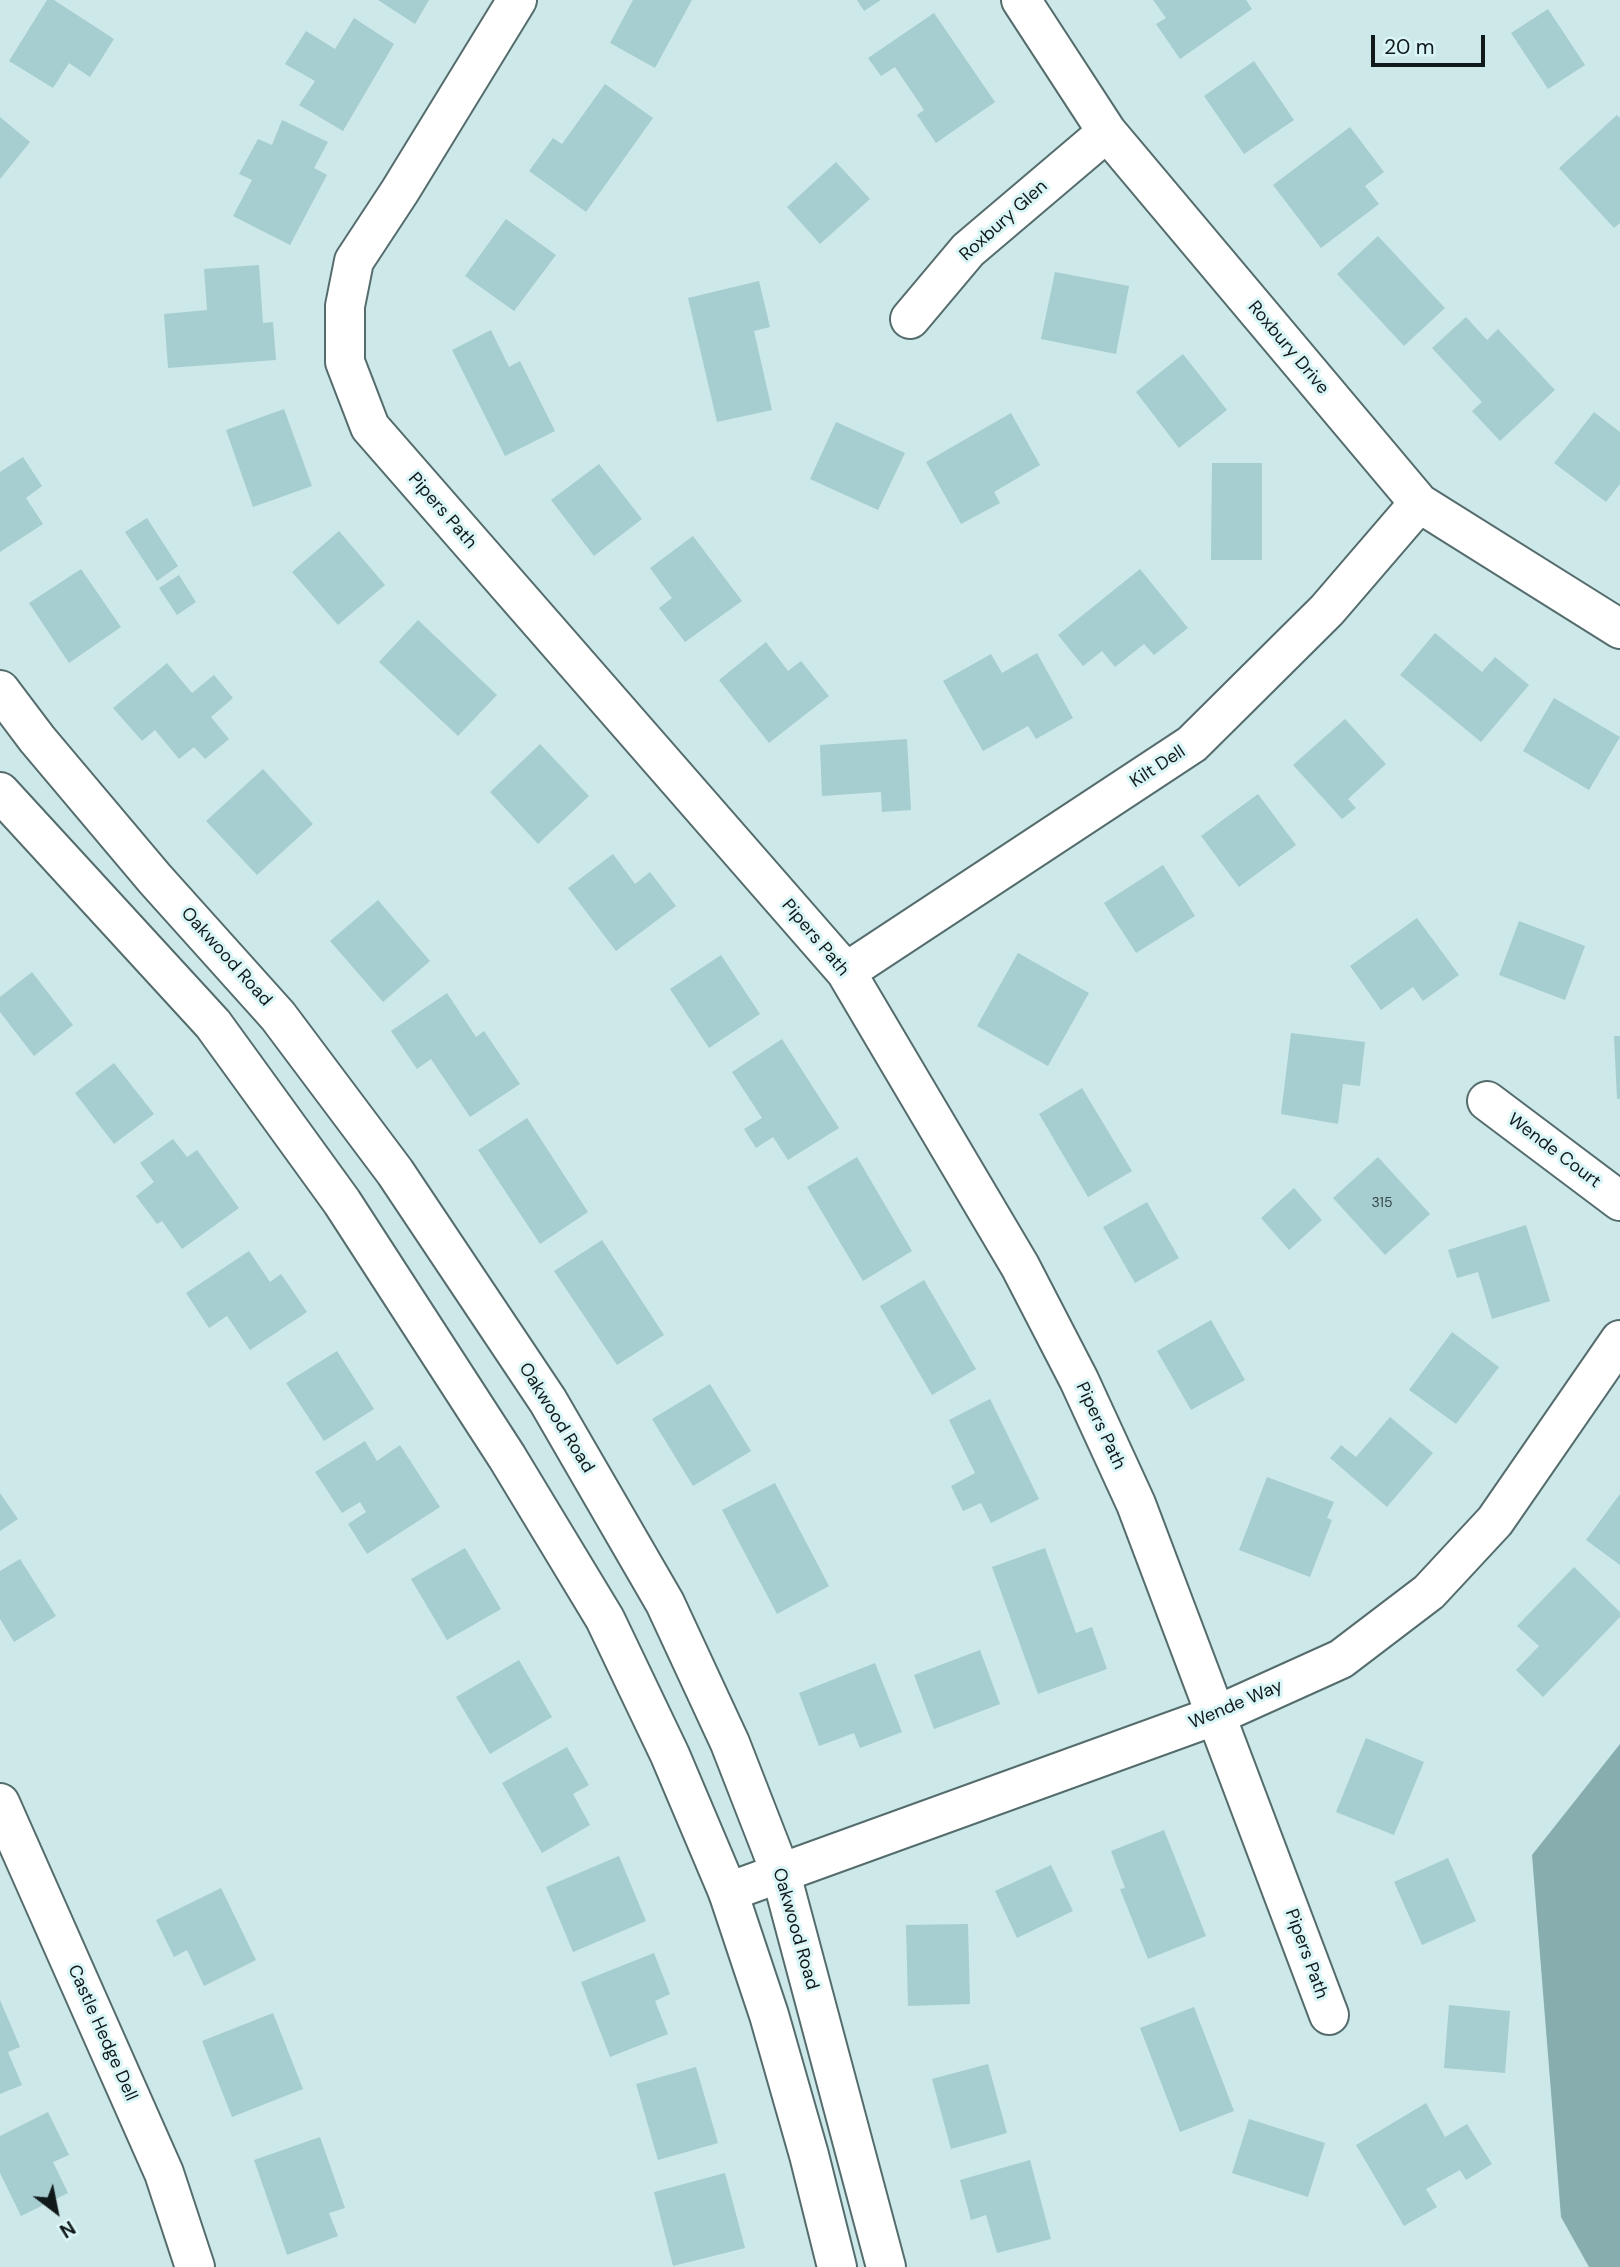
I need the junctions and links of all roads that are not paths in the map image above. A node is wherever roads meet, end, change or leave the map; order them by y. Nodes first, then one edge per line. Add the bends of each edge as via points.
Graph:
1 (517, 0) edge
2 (1021, 0) edge
3 (1107, 132) junction
4 (910, 319) dead end
5 (1419, 503) junction
6 (1620, 629) edge
7 (0, 690) edge
8 (0, 792) edge
9 (846, 972) junction
10 (1487, 1101) dead end
11 (1620, 1201) edge
12 (1620, 1340) edge
13 (1217, 1715) junction
14 (0, 1804) edge
15 (781, 1874) junction
16 (728, 1892) junction
17 (1329, 2015) dead end
18 (195, 2267) edge
19 (837, 2267) edge
20 (886, 2267) edge

1 - 9 street, Pipers Path via 354,261 345,306 345,362 370,427
2 - 3 street, Roxbury Drive
3 - 4 street, Roxbury Glen via 968,250
3 - 5 street, Roxbury Drive
5 - 6 street, Roxbury Drive
5 - 9 street, Kilt Dell via 1327,610 1192,744
7 - 15 street, Oakwood Road via 155,879 278,1016 395,1172 548,1401 665,1603 730,1743
8 - 16 street via 213,1024 342,1202 507,1457 605,1619
9 - 13 street, Pipers Path via 1020,1266 1079,1380 1136,1504
10 - 11 street, Wende Court
12 - 13 street, Wende Way via 1495,1521 1429,1592 1341,1659
13 - 15 street, Wende Way
13 - 17 street, Pipers Path
14 - 18 street, Castle Hedge Dell via 164,2173
15 - 16 street, Wende Way
15 - 20 street, Oakwood Road
16 - 19 street via 769,2015

